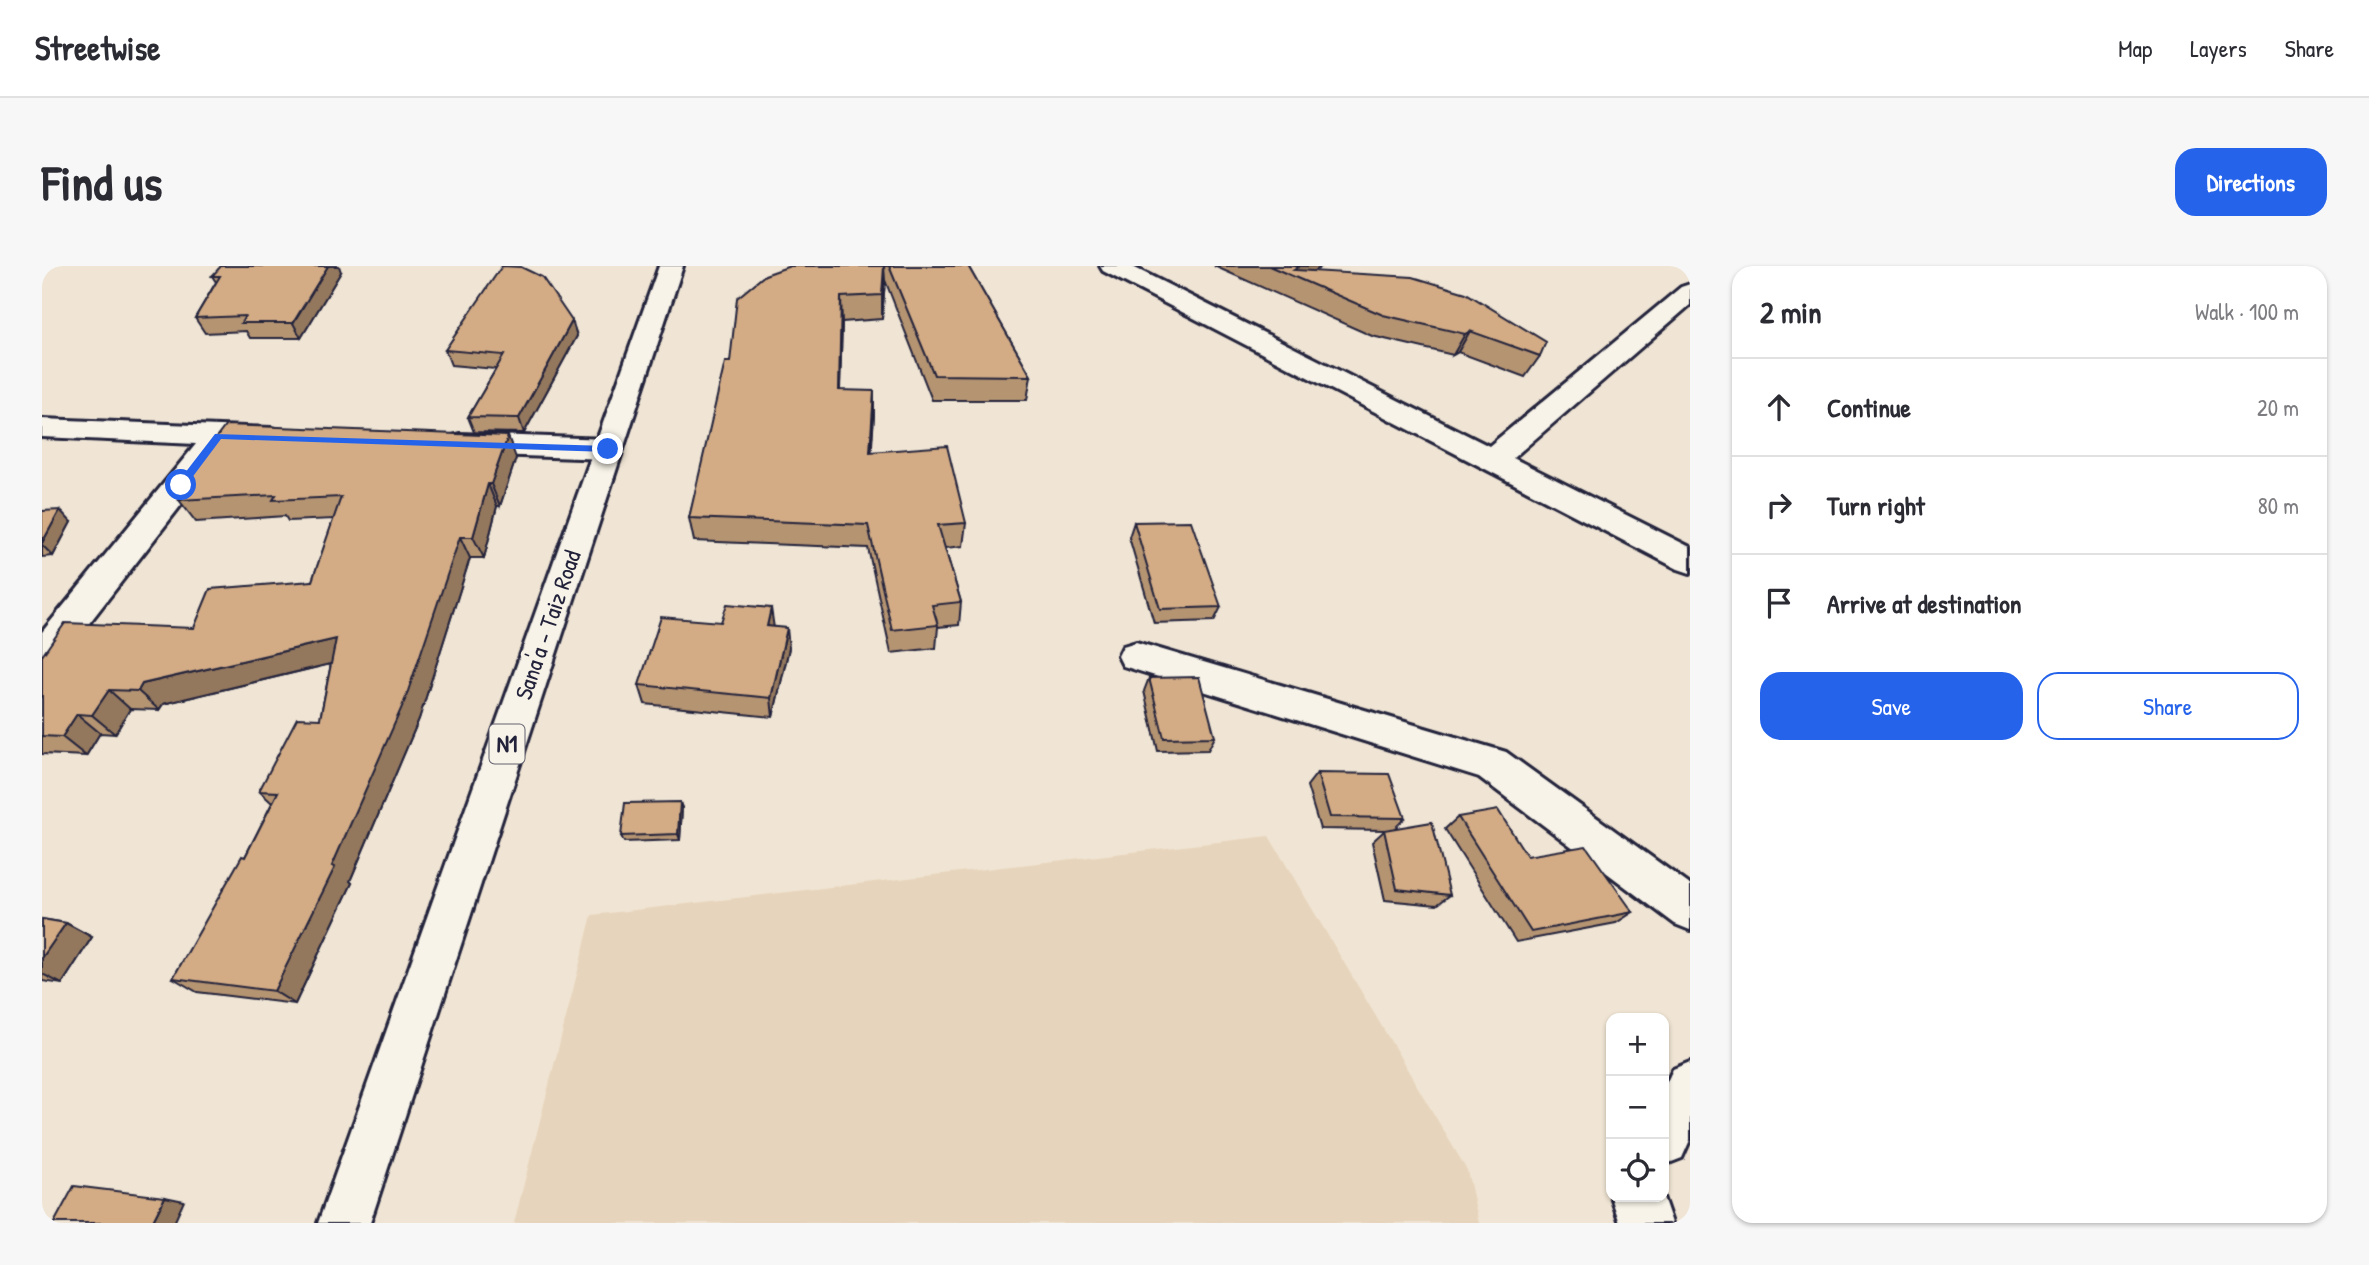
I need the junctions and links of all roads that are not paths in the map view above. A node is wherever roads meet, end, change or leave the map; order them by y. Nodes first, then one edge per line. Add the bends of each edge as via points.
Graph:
1 (671, 266) edge
2 (1111, 266) edge
3 (1690, 292) edge
4 (42, 428) edge
5 (219, 436) junction
6 (302, 439) edge
7 (428, 443) edge
8 (608, 449) junction
9 (1492, 459) junction
10 (1690, 561) edge
11 (1136, 656) dead end
12 (42, 657) edge
13 (1690, 910) edge
14 (1690, 1086) edge
15 (1669, 1129) edge
16 (1639, 1202) edge
17 (344, 1223) edge
18 (1646, 1223) edge

1 - 8 main road, Sana'a - Taiz Road / N1
2 - 9 main road
3 - 9 main road
4 - 5 main road
5 - 6 main road
5 - 12 main road
7 - 8 main road
8 - 17 main road, Sana'a - Taiz Road / N1
9 - 10 main road
11 - 13 main road via 1492,764
14 - 15 main road
16 - 18 main road

